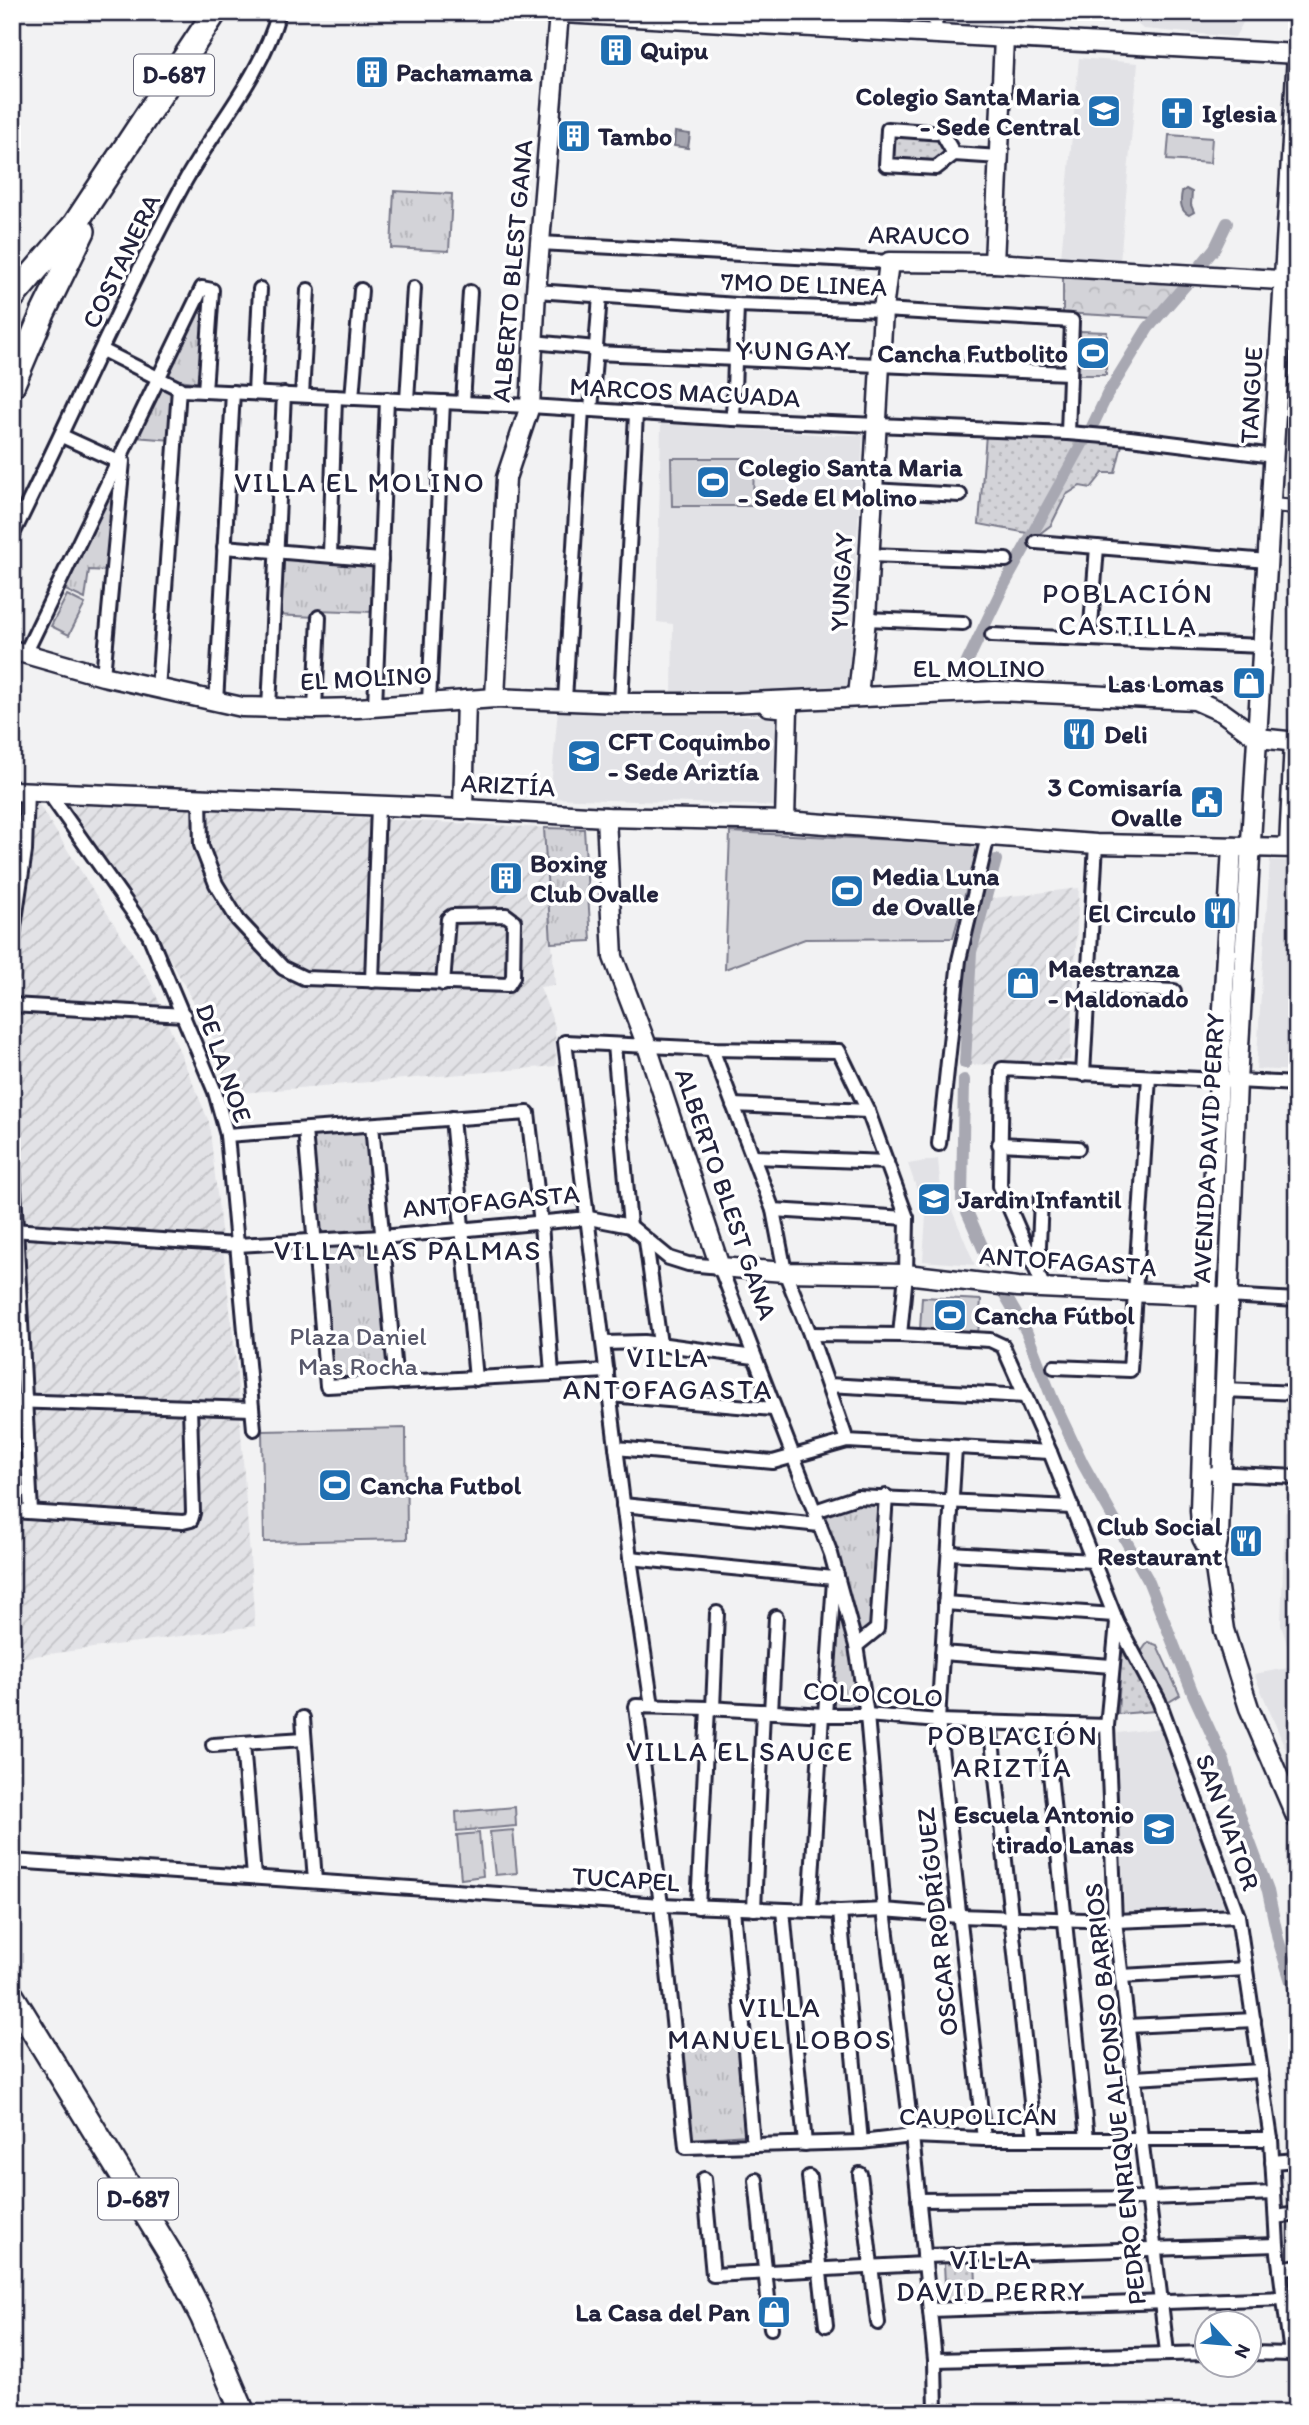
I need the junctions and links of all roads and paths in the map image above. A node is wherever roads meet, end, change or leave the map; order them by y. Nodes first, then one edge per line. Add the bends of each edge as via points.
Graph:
1 (215, 12) edge
2 (279, 12) edge
3 (936, 12) edge
4 (552, 13) edge
5 (657, 15) edge
6 (935, 33) junction
7 (1004, 38) junction
8 (1297, 55) edge
9 (133, 139) junction
10 (954, 154) junction
11 (1000, 156) junction
12 (540, 243) junction
13 (888, 262) junction
14 (994, 263) junction
15 (1290, 281) edge
16 (414, 288) dead end
17 (260, 289) dead end
18 (308, 290) dead end
19 (361, 290) dead end
20 (536, 291) junction
21 (470, 292) dead end
22 (600, 296) junction
23 (12, 298) edge
24 (737, 305) junction
25 (883, 310) junction
26 (533, 342) junction
27 (103, 350) junction
28 (595, 351) junction
29 (734, 358) junction
30 (880, 366) junction
31 (1069, 373) junction
32 (159, 378) junction
33 (12, 386) edge
34 (179, 388) junction
35 (205, 391) junction
36 (233, 392) junction
37 (255, 393) junction
38 (284, 394) junction
39 (302, 395) junction
40 (335, 397) junction
41 (352, 398) junction
42 (387, 399) junction
43 (407, 400) junction
44 (443, 402) junction
45 (463, 403) junction
46 (530, 406) junction
47 (586, 410) junction
48 (636, 414) junction
49 (733, 419) junction
50 (875, 425) junction
51 (1068, 433) junction
52 (62, 436) junction
53 (1274, 456) junction
54 (122, 457) junction
55 (872, 490) junction
56 (960, 495) dead end
57 (1271, 505) junction
58 (1297, 507) edge
59 (12, 536) edge
60 (1036, 542) dead end
61 (224, 547) junction
62 (1097, 547) junction
63 (275, 550) junction
64 (330, 555) junction
65 (869, 555) junction
66 (381, 559) junction
67 (1006, 560) dead end
68 (1268, 561) junction
69 (319, 617) dead end
70 (866, 620) junction
71 (963, 623) dead end
72 (992, 635) dead end
73 (1090, 638) junction
74 (1263, 646) junction
75 (19, 651) edge
76 (103, 676) junction
77 (158, 690) junction
78 (858, 696) junction
79 (495, 698) junction
80 (466, 700) junction
81 (565, 700) junction
82 (429, 702) junction
83 (216, 703) junction
84 (729, 703) junction
85 (621, 704) junction
86 (376, 707) junction
87 (269, 708) junction
88 (315, 709) junction
89 (1259, 713) junction
90 (1226, 715) junction
91 (1258, 738) junction
92 (1295, 741) edge
93 (20, 791) edge
94 (48, 792) junction
95 (200, 797) junction
96 (378, 806) junction
97 (463, 808) junction
98 (606, 817) junction
99 (785, 821) junction
100 (988, 836) junction
101 (1096, 844) junction
102 (1252, 846) junction
103 (1232, 847) junction
104 (1293, 848) edge
105 (19, 851) edge
106 (12, 941) edge
107 (372, 981) junction
108 (443, 984) junction
109 (1088, 987) junction
110 (1174, 991) dead end
111 (12, 1005) edge
112 (184, 1015) junction
113 (614, 1045) junction
114 (647, 1046) junction
115 (712, 1049) junction
116 (1083, 1074) junction
117 (1149, 1077) junction
118 (1228, 1081) junction
119 (1297, 1084) edge
120 (733, 1105) junction
121 (869, 1111) junction
122 (452, 1118) junction
123 (372, 1125) junction
124 (305, 1130) junction
125 (227, 1135) junction
126 (939, 1143) dead end
127 (999, 1144) junction
128 (1079, 1148) dead end
129 (12, 1152) edge
130 (753, 1157) junction
131 (887, 1162) junction
132 (1041, 1199) dead end
133 (773, 1210) junction
134 (589, 1218) junction
135 (907, 1218) junction
136 (541, 1224) junction
137 (630, 1226) junction
138 (15, 1230) edge
139 (463, 1230) junction
140 (382, 1237) junction
141 (316, 1241) junction
142 (646, 1241) junction
143 (237, 1245) junction
144 (720, 1267) junction
145 (785, 1272) junction
146 (906, 1275) junction
147 (1041, 1281) junction
148 (1135, 1293) junction
149 (1207, 1295) junction
150 (1227, 1296) junction
151 (1297, 1300) edge
152 (810, 1334) junction
153 (900, 1335) junction
154 (604, 1343) junction
155 (660, 1344) junction
156 (754, 1357) junction
157 (1054, 1367) dead end
158 (607, 1371) junction
159 (552, 1374) junction
160 (476, 1379) junction
161 (396, 1383) junction
162 (828, 1385) junction
163 (1223, 1390) junction
164 (1297, 1393) edge
165 (610, 1395) junction
166 (1025, 1396) junction
167 (12, 1401) edge
168 (26, 1401) junction
169 (190, 1407) junction
170 (252, 1409) junction
171 (773, 1409) junction
172 (254, 1429) dead end
173 (847, 1441) junction
174 (617, 1448) junction
175 (955, 1448) junction
176 (1050, 1452) junction
177 (794, 1456) junction
178 (1201, 1472) junction
179 (1221, 1473) junction
180 (1297, 1477) edge
181 (886, 1496) junction
182 (952, 1501) junction
183 (623, 1505) junction
184 (1072, 1507) junction
185 (12, 1511) edge
186 (815, 1511) junction
187 (31, 1512) junction
188 (820, 1525) junction
189 (949, 1553) junction
190 (630, 1558) junction
191 (1093, 1561) junction
192 (1214, 1561) junction
193 (836, 1576) junction
194 (946, 1604) junction
195 (717, 1613) dead end
196 (776, 1617) dead end
197 (1116, 1618) junction
198 (856, 1646) junction
199 (942, 1653) junction
200 (1111, 1666) junction
201 (652, 1706) junction
202 (711, 1708) junction
203 (767, 1712) junction
204 (823, 1715) junction
205 (867, 1715) junction
206 (303, 1718) dead end
207 (938, 1721) junction
208 (990, 1722) junction
209 (1045, 1724) junction
210 (1107, 1726) junction
211 (304, 1740) junction
212 (243, 1744) junction
213 (213, 1745) dead end
214 (1297, 1819) edge
215 (12, 1861) edge
216 (254, 1877) junction
217 (315, 1881) junction
218 (661, 1905) junction
219 (698, 1907) junction
220 (733, 1908) junction
221 (754, 1909) junction
222 (783, 1910) junction
223 (810, 1910) junction
224 (884, 1910) junction
225 (840, 1912) junction
226 (959, 1916) junction
227 (1238, 1916) junction
228 (1013, 1917) junction
229 (1065, 1919) junction
230 (1115, 1921) junction
231 (1246, 1969) junction
232 (1122, 1976) junction
233 (12, 1996) edge
234 (1254, 2020) junction
235 (1128, 2026) junction
236 (1261, 2071) junction
237 (1134, 2078) junction
238 (912, 2136) junction
239 (984, 2139) junction
240 (1035, 2139) junction
241 (1087, 2139) junction
242 (1142, 2139) junction
243 (1271, 2139) junction
244 (861, 2142) junction
245 (805, 2144) junction
246 (753, 2145) junction
247 (1297, 2160) edge
248 (1272, 2162) junction
249 (860, 2174) dead end
250 (809, 2177) dead end
251 (704, 2179) dead end
252 (756, 2180) dead end
253 (1274, 2193) junction
254 (1149, 2198) junction
255 (918, 2200) junction
256 (1297, 2214) edge
257 (1276, 2217) junction
258 (1277, 2245) junction
259 (1155, 2250) junction
260 (924, 2260) junction
261 (871, 2266) junction
262 (1297, 2266) edge
263 (820, 2269) junction
264 (1280, 2269) junction
265 (764, 2272) junction
266 (1284, 2298) junction
267 (1161, 2303) junction
268 (930, 2310) junction
269 (1291, 2316) edge
270 (878, 2323) dead end
271 (827, 2325) dead end
272 (771, 2328) dead end
273 (1167, 2352) junction
274 (1194, 2353) edge
275 (1264, 2355) edge
276 (1294, 2358) edge
277 (935, 2360) junction
278 (243, 2413) edge
279 (936, 2413) edge

1 - 9 highway, D-687
2 - 27 street, COSTANERA via 260,62 184,183
3 - 6 street
4 - 5 main road
4 - 12 main road, ALBERTO BLEST GANA
5 - 6 main road
6 - 7 main road
7 - 8 main road
7 - 11 main road
8 - 15 main road, TANGUE
9 - 23 highway, D-687 via 65,238
9 - 33 highway, D-687 via 61,275
10 - 10 street via 936,169 886,165 888,130 942,133
10 - 11 street
11 - 14 main road
12 - 13 street, ARAUCO
12 - 20 main road, ALBERTO BLEST GANA
13 - 14 main road, ARAUCO
13 - 25 main road, YUNGAY
14 - 15 main road, ARAUCO
15 - 53 main road, TANGUE
16 - 43 street
17 - 37 street
18 - 39 street
19 - 41 street
20 - 22 street, 7MO DE LINEA
20 - 26 main road, ALBERTO BLEST GANA
21 - 45 street
22 - 24 street, 7MO DE LINEA
22 - 28 street
24 - 25 street, 7MO DE LINEA
24 - 29 street
25 - 30 main road, YUNGAY
25 - 31 street, 7MO DE LINEA via 1072,321
26 - 28 street
26 - 46 main road, ALBERTO BLEST GANA
27 - 32 street, MARCOS MACUADA
27 - 52 street, COSTANERA
28 - 29 street
28 - 47 street
29 - 30 street
29 - 49 street
30 - 31 street
30 - 50 main road, YUNGAY
31 - 51 street
32 - 34 street, MARCOS MACUADA
32 - 35 street via 202,288 212,290
32 - 54 street
34 - 35 street, MARCOS MACUADA
34 - 77 street
35 - 36 street, MARCOS MACUADA
36 - 37 street, MARCOS MACUADA
36 - 61 street
37 - 38 street, MARCOS MACUADA
38 - 39 street, MARCOS MACUADA
38 - 63 street
39 - 40 street, MARCOS MACUADA
40 - 41 street, MARCOS MACUADA
40 - 64 street
41 - 42 street, MARCOS MACUADA
42 - 43 street, MARCOS MACUADA
42 - 66 street
43 - 44 street, MARCOS MACUADA
44 - 45 street, MARCOS MACUADA
44 - 82 street
45 - 46 street, MARCOS MACUADA
46 - 47 street, MARCOS MACUADA
46 - 79 main road, ALBERTO BLEST GANA via 506,478
47 - 48 street, MARCOS MACUADA
47 - 81 street
48 - 49 street, MARCOS MACUADA
48 - 85 street
49 - 50 street, MARCOS MACUADA
50 - 51 street, MARCOS MACUADA
50 - 55 main road, YUNGAY
51 - 53 street, MARCOS MACUADA
52 - 54 street
52 - 59 street, COSTANERA
53 - 57 main road, TANGUE
54 - 75 street
54 - 76 street
55 - 56 street
55 - 65 main road, YUNGAY
57 - 58 street
57 - 68 main road, TANGUE
60 - 62 street
61 - 63 street
61 - 83 street
62 - 68 street
62 - 73 street
63 - 64 street
63 - 87 street
64 - 66 street
65 - 67 street
65 - 70 main road, YUNGAY
66 - 86 street
68 - 74 main road, TANGUE
69 - 88 street
70 - 71 street
70 - 78 main road, YUNGAY
72 - 73 street
73 - 74 street
74 - 89 main road, TANGUE
75 - 76 main road, EL MOLINO
76 - 77 main road, EL MOLINO
77 - 83 main road, EL MOLINO
78 - 84 main road, EL MOLINO
78 - 90 main road, EL MOLINO via 996,691 1195,700
79 - 80 main road, EL MOLINO
79 - 81 main road, EL MOLINO
80 - 82 main road, EL MOLINO
80 - 97 main road
81 - 85 main road, EL MOLINO
82 - 86 main road, EL MOLINO
83 - 87 main road, EL MOLINO
84 - 85 main road, EL MOLINO
84 - 99 main road, EL MOLINO via 788,708
86 - 88 main road, EL MOLINO
87 - 88 main road, EL MOLINO
89 - 90 main road, EL MOLINO
89 - 91 main road, TANGUE
90 - 91 main road, EL MOLINO
91 - 92 main road
91 - 102 main road, AVENIDA DAVID PERRY
92 - 104 main road
93 - 94 main road, ARIZTÍA
93 - 105 street
94 - 95 main road, ARIZTÍA
94 - 112 street, DE LA NOE via 149,935
95 - 96 main road, ARIZTÍA
95 - 107 street via 201,845 216,884 238,920 283,968 304,978
96 - 97 main road, ARIZTÍA
96 - 107 street
97 - 98 main road, ARIZTÍA
98 - 99 main road, ARIZTÍA
98 - 114 main road, ALBERTO BLEST GANA via 613,957
99 - 100 main road, ARIZTÍA
100 - 101 main road, ARIZTÍA
100 - 126 street via 958,960
101 - 103 main road, ARIZTÍA
101 - 109 street
102 - 103 main road, ARIZTÍA
102 - 104 main road, ARIZTÍA
102 - 118 main road, AVENIDA DAVID PERRY
103 - 118 main road, AVENIDA DAVID PERRY
105 - 106 street
107 - 108 street
108 - 108 street via 508,985 513,977 514,921 506,915 448,919
109 - 110 street
109 - 116 street
111 - 112 street
112 - 125 street, DE LA NOE
113 - 114 street
113 - 134 street via 565,1042
113 - 137 street
114 - 115 street
114 - 144 main road, ALBERTO BLEST GANA
115 - 120 street
115 - 121 street via 839,1051
116 - 117 street
116 - 127 street via 1002,1069
117 - 118 street
117 - 148 street
118 - 119 street
118 - 149 main road, AVENIDA DAVID PERRY
118 - 150 main road, AVENIDA DAVID PERRY
120 - 121 street
120 - 130 street
121 - 131 street
122 - 123 street
122 - 136 street via 528,1113
122 - 139 street
123 - 124 street
123 - 140 street
124 - 125 street
124 - 141 street
125 - 143 street, DE LA NOE
127 - 128 street
127 - 147 street via 1000,1186
129 - 138 street
130 - 131 street
130 - 133 street
131 - 135 street
132 - 147 street
133 - 135 street
133 - 145 street
134 - 136 street, ANTOFAGASTA
134 - 137 street, ANTOFAGASTA
134 - 154 street
135 - 146 street
136 - 139 street, ANTOFAGASTA
136 - 159 street
137 - 142 street, ANTOFAGASTA
138 - 143 street, ANTOFAGASTA
138 - 168 street
139 - 140 street, ANTOFAGASTA
139 - 160 street
140 - 141 street, ANTOFAGASTA
140 - 161 street
141 - 143 street, ANTOFAGASTA
141 - 161 street via 327,1386
142 - 144 street, ANTOFAGASTA via 668,1258
142 - 155 street
143 - 170 street, DE LA NOE
144 - 145 main road, ANTOFAGASTA
144 - 156 street, ALBERTO BLEST GANA
145 - 146 main road, ANTOFAGASTA
145 - 152 street
146 - 147 main road, ANTOFAGASTA via 1018,1287
146 - 153 street
147 - 148 main road, ANTOFAGASTA
148 - 149 main road, ANTOFAGASTA
148 - 157 street via 1130,1370
149 - 150 main road, ANTOFAGASTA
149 - 178 main road, AVENIDA DAVID PERRY
150 - 151 street, ANTOFAGASTA
150 - 163 main road, AVENIDA DAVID PERRY
152 - 153 street
152 - 162 street
153 - 166 street, SAN VIATOR via 990,1340 1003,1346
154 - 155 street
154 - 158 street
155 - 156 street
156 - 171 street, ALBERTO BLEST GANA
158 - 159 street
158 - 165 street
159 - 160 street
160 - 161 street
162 - 166 street
162 - 173 street
163 - 164 street
163 - 179 main road, AVENIDA DAVID PERRY
165 - 171 street
165 - 174 street
166 - 176 street, SAN VIATOR
167 - 168 street
168 - 169 street
168 - 187 street
169 - 170 street
169 - 187 street via 191,1520
170 - 172 street, DE LA NOE
171 - 177 street, ALBERTO BLEST GANA
173 - 175 street
173 - 177 street
174 - 177 street via 773,1462
174 - 183 street
175 - 176 street
175 - 182 street, OSCAR RODRÍGUEZ
176 - 184 street, SAN VIATOR
177 - 186 street, ALBERTO BLEST GANA
178 - 179 street
178 - 192 main road, AVENIDA DAVID PERRY via 1202,1538
179 - 180 street
179 - 192 main road, AVENIDA DAVID PERRY
181 - 182 street
181 - 186 street via 857,1497
181 - 198 street via 877,1629
182 - 184 street
182 - 189 street, OSCAR RODRÍGUEZ
183 - 188 street
183 - 190 street
184 - 191 street, SAN VIATOR
185 - 187 street
186 - 188 street, ALBERTO BLEST GANA
188 - 193 street, ALBERTO BLEST GANA
189 - 191 street
189 - 194 street, OSCAR RODRÍGUEZ
190 - 193 street
190 - 201 street
191 - 197 street, SAN VIATOR
192 - 214 main road, AVENIDA DAVID PERRY via 1224,1630 1249,1708
193 - 198 street, ALBERTO BLEST GANA
193 - 204 street
194 - 197 street
194 - 199 street, OSCAR RODRÍGUEZ
195 - 202 street
196 - 203 street
197 - 200 street, PEDRO ENRIQUE ALFONSO BARRIOS
197 - 227 street, SAN VIATOR via 1159,1701
198 - 205 street, ALBERTO BLEST GANA
199 - 200 street
199 - 207 street, OSCAR RODRÍGUEZ
200 - 210 street, PEDRO ENRIQUE ALFONSO BARRIOS
201 - 202 street, COLO COLO
201 - 218 street, COLO COLO via 636,1706
202 - 203 street, COLO COLO
202 - 219 street
203 - 204 street, COLO COLO
203 - 221 street
204 - 205 street, COLO COLO
204 - 223 street
205 - 207 street, COLO COLO
205 - 224 street, ALBERTO BLEST GANA
206 - 211 street
207 - 208 street, COLO COLO
207 - 226 street, OSCAR RODRÍGUEZ
208 - 209 street, COLO COLO
208 - 228 street
209 - 210 street, COLO COLO
209 - 229 street
210 - 230 street, PEDRO ENRIQUE ALFONSO BARRIOS
211 - 212 street
211 - 217 street
212 - 213 street
212 - 216 street
215 - 216 street, TUCAPEL
216 - 217 street, TUCAPEL
217 - 218 street, TUCAPEL
218 - 219 street, TUCAPEL
218 - 246 street, CAUPOLICÁN via 686,2147
219 - 220 street, TUCAPEL
220 - 221 street, TUCAPEL
220 - 246 street
221 - 222 street, TUCAPEL
222 - 223 street, TUCAPEL
222 - 245 street
223 - 225 street, TUCAPEL
224 - 225 street, TUCAPEL
224 - 226 street, TUCAPEL
224 - 238 street, ALBERTO BLEST GANA
225 - 244 street
226 - 228 street, TUCAPEL
226 - 239 street, OSCAR RODRÍGUEZ
227 - 230 street, TUCAPEL
227 - 231 street, SAN VIATOR
228 - 229 street, TUCAPEL
228 - 240 street
229 - 230 street, TUCAPEL
229 - 241 street
230 - 232 street, PEDRO ENRIQUE ALFONSO BARRIOS
231 - 232 street
231 - 234 street, SAN VIATOR
232 - 235 street, PEDRO ENRIQUE ALFONSO BARRIOS
233 - 278 highway, D-687 via 171,2255
234 - 235 street
234 - 236 street, SAN VIATOR
235 - 237 street, PEDRO ENRIQUE ALFONSO BARRIOS
236 - 237 street
236 - 243 street, SAN VIATOR
237 - 242 street, PEDRO ENRIQUE ALFONSO BARRIOS
238 - 239 street, CAUPOLICÁN
238 - 244 street, CAUPOLICÁN
238 - 255 street, ALBERTO BLEST GANA
239 - 240 street, CAUPOLICÁN
240 - 241 street, CAUPOLICÁN
241 - 242 street, CAUPOLICÁN
242 - 243 street, CAUPOLICÁN
242 - 254 street, PEDRO ENRIQUE ALFONSO BARRIOS
243 - 248 street, SAN VIATOR
244 - 245 street, CAUPOLICÁN
245 - 246 street, CAUPOLICÁN
247 - 248 street
248 - 253 street, SAN VIATOR
249 - 261 street
250 - 263 street
251 - 265 street via 713,2275
252 - 265 street
253 - 254 street
253 - 257 street, SAN VIATOR
254 - 255 street
254 - 259 street, PEDRO ENRIQUE ALFONSO BARRIOS
255 - 260 street, ALBERTO BLEST GANA
256 - 257 street
257 - 258 street, SAN VIATOR
258 - 259 street
258 - 264 street, SAN VIATOR
259 - 260 street
259 - 267 street, PEDRO ENRIQUE ALFONSO BARRIOS
260 - 261 street
260 - 268 street, ALBERTO BLEST GANA
261 - 263 street
261 - 270 street
262 - 264 street
263 - 265 street
263 - 271 street
264 - 266 street, SAN VIATOR
265 - 272 street
266 - 267 street
266 - 269 street, SAN VIATOR
267 - 268 street
267 - 273 street, PEDRO ENRIQUE ALFONSO BARRIOS
268 - 277 street, ALBERTO BLEST GANA
269 - 276 street, SAN VIATOR
273 - 274 street
273 - 277 street
275 - 276 street
277 - 279 street, ALBERTO BLEST GANA

